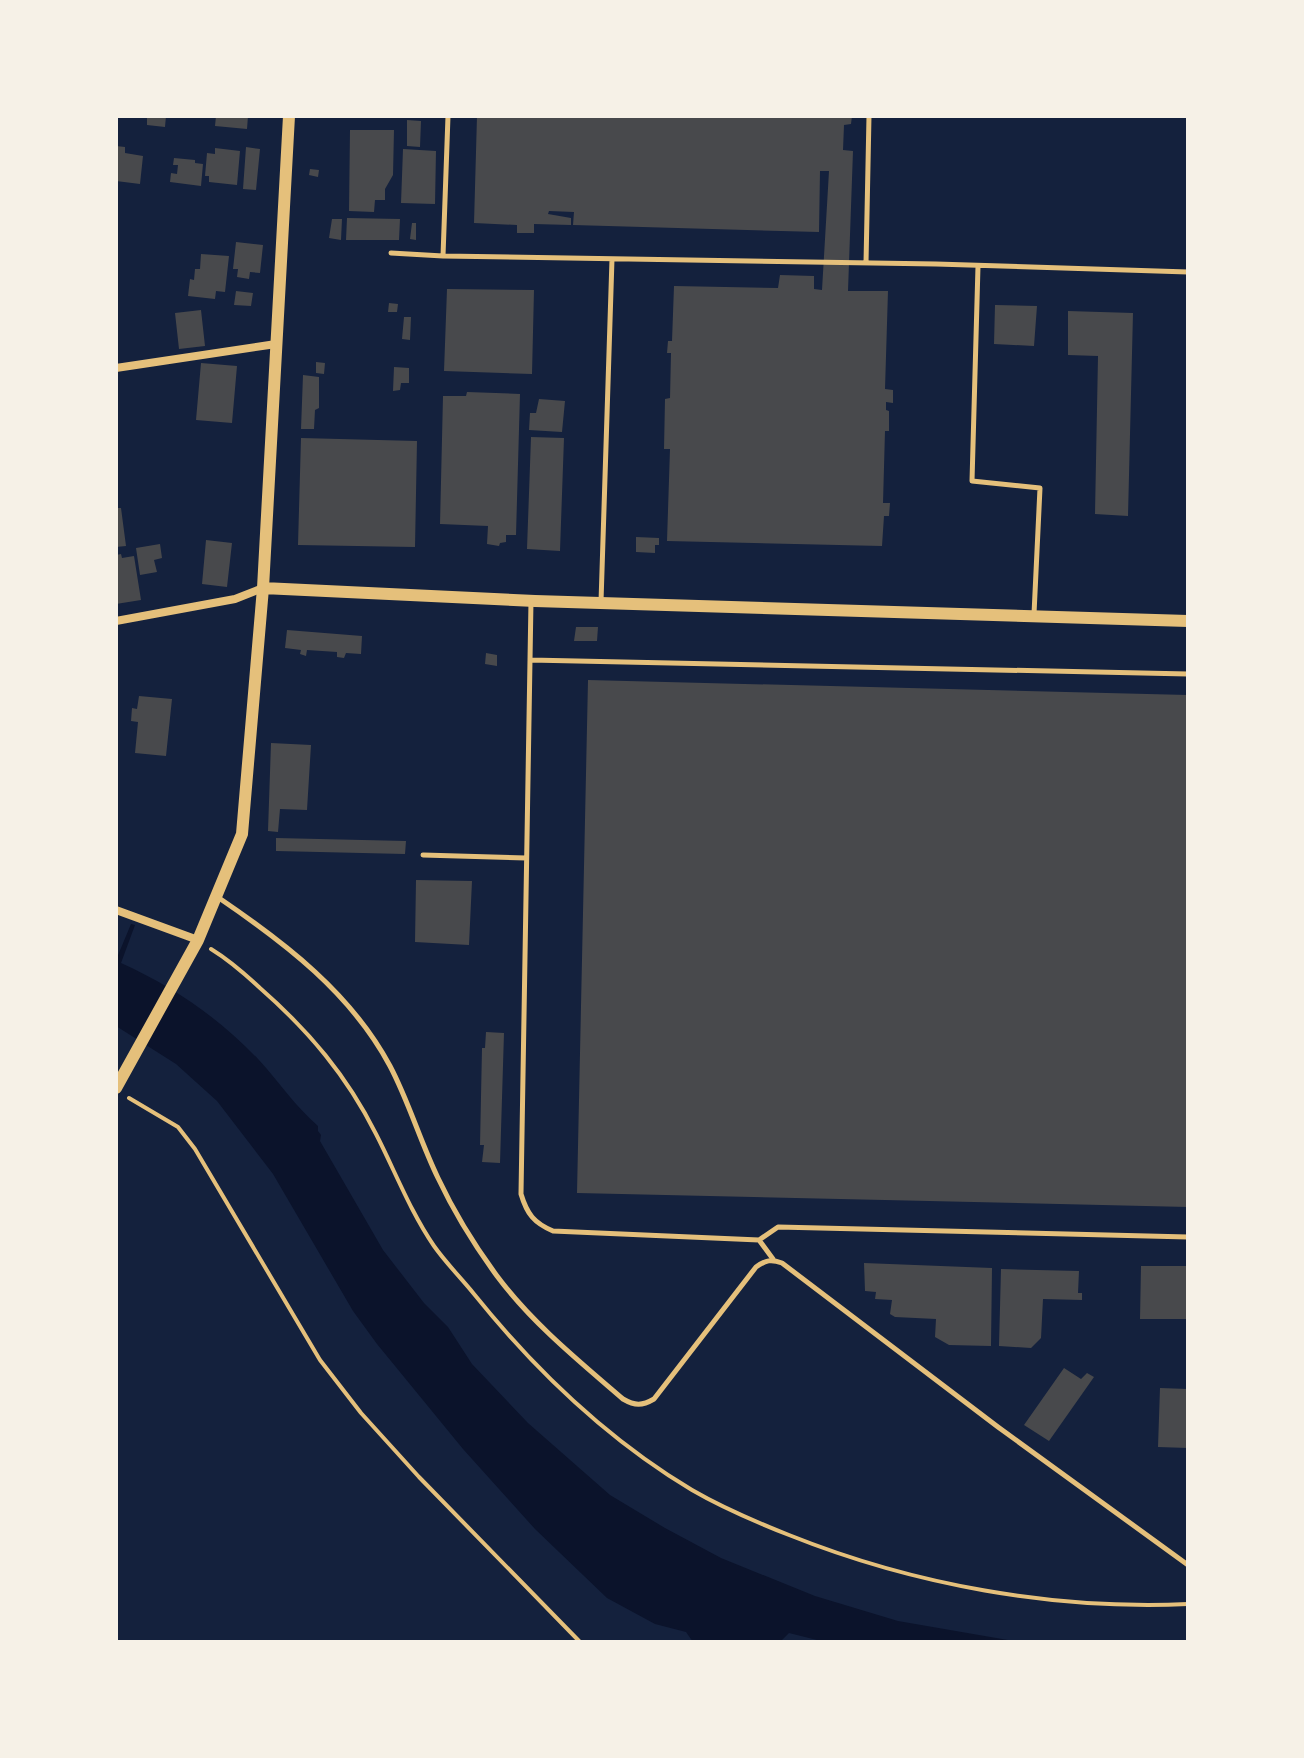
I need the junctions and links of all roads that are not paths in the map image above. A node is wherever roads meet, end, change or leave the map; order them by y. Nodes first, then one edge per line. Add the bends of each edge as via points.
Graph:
1 (289, 116) edge
2 (448, 116) edge
3 (869, 116) edge
4 (391, 253) dead end
5 (443, 256) junction
6 (612, 259) junction
7 (866, 263) junction
8 (978, 266) junction
9 (1188, 272) edge
10 (276, 344) junction
11 (116, 368) edge
12 (263, 588) junction
13 (531, 601) junction
14 (601, 603) junction
15 (1034, 616) junction
16 (116, 621) edge
17 (1188, 621) edge
18 (530, 660) junction
19 (1188, 674) edge
20 (423, 855) dead end
21 (527, 858) junction
22 (217, 897) junction
23 (116, 910) edge
24 (196, 944) junction
25 (116, 1088) edge
26 (1188, 1237) edge
27 (759, 1240) junction
28 (773, 1259) junction
29 (1188, 1565) edge

1 - 10 street
2 - 5 lane
3 - 7 lane
4 - 5 lane
5 - 6 lane
6 - 7 lane
6 - 14 lane
7 - 8 lane
8 - 9 lane
8 - 15 lane via 972,481 1040,488
10 - 11 street
10 - 12 street
12 - 13 street
12 - 16 street via 235,599
12 - 22 street via 242,834
13 - 14 street
13 - 18 lane
14 - 15 street
15 - 17 street
18 - 19 lane
18 - 21 lane
20 - 21 lane
21 - 27 lane via 521,1194 527,1212 553,1231
22 - 24 street
22 - 28 lane via 310,966 365,1027 389,1065 438,1178 497,1276 565,1349 623,1399 643,1405 654,1399 756,1267
23 - 24 street
24 - 25 street
26 - 27 lane via 778,1227
27 - 28 lane
28 - 29 lane

